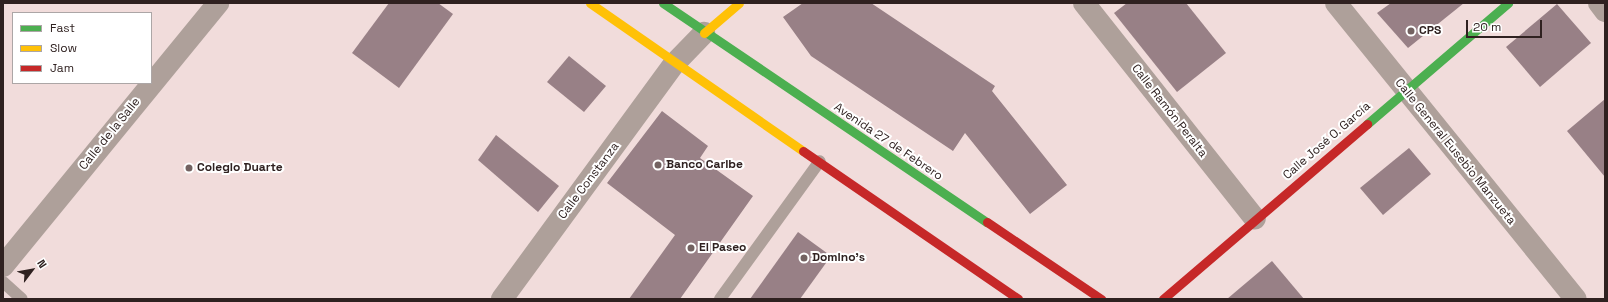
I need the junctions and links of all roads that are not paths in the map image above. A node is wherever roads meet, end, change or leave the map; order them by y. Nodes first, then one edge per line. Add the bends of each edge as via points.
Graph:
1 (218, 3) edge
2 (590, 3) edge
3 (663, 3) edge
4 (740, 3) edge
5 (1084, 3) edge
6 (1336, 3) edge
7 (1508, 3) edge
8 (1599, 3) edge
9 (1605, 11) edge
10 (704, 33) junction
11 (675, 63) junction
12 (152, 84) edge
13 (152, 84) edge
14 (1405, 91) junction
15 (820, 161) junction
16 (1255, 219) junction
17 (3, 266) edge
18 (3, 282) edge
19 (22, 299) edge
20 (502, 299) edge
21 (720, 299) edge
22 (1018, 299) edge
23 (1101, 299) edge
24 (1163, 299) edge
25 (1576, 299) edge

1 - 13 street, Calle de la Salle
2 - 11 main road
3 - 10 main road, Avenida 27 de Febrero
4 - 10 main road
5 - 16 street, Calle Ramón Peralta
6 - 14 street, Calle General Eusebio Manzueta
7 - 14 main road, Calle José O. García
8 - 9 street
10 - 11 street, Calle Constanza
10 - 23 main road, Avenida 27 de Febrero
11 - 15 main road
11 - 20 street, Calle Constanza
12 - 17 street, Calle de la Salle
14 - 16 main road, Calle José O. García
14 - 25 street, Calle General Eusebio Manzueta
15 - 21 lane
15 - 22 main road
16 - 24 main road, Calle José O. García
18 - 19 lane

